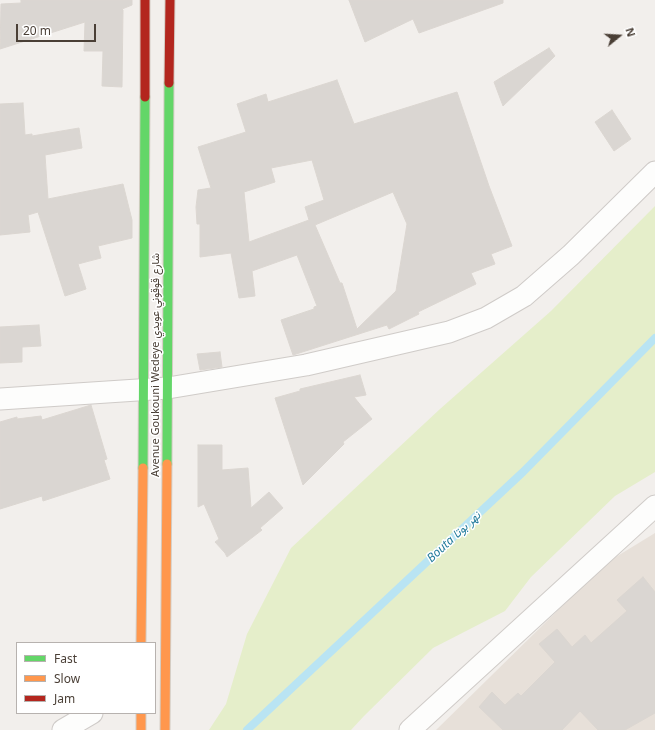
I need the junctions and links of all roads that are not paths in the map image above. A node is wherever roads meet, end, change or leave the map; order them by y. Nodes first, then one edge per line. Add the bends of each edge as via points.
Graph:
1 (145, 0) edge
2 (170, 0) edge
3 (655, 172) edge
4 (168, 388) junction
5 (144, 389) junction
6 (0, 399) edge
7 (655, 506) edge
8 (141, 642) edge
9 (160, 672) edge
10 (90, 714) edge
11 (141, 714) edge
12 (63, 730) edge
13 (141, 730) edge
14 (165, 730) edge
15 (410, 730) edge

1 - 5 street, Avenue Goukouni Wedeye شارع قوقوني عويدي
2 - 4 street, Avenue Goukouni Wedeye شارع قوقوني عويدي
3 - 4 street via 571,255 524,296 486,318 449,332 306,365
4 - 5 street
4 - 9 street, Avenue Goukouni Wedeye شارع قوقوني عويدي
5 - 6 street
5 - 8 street, Avenue Goukouni Wedeye شارع قوقوني عويدي
7 - 15 street
9 - 14 street, Avenue Goukouni Wedeye شارع قوقوني عويدي
10 - 12 street
11 - 13 street

